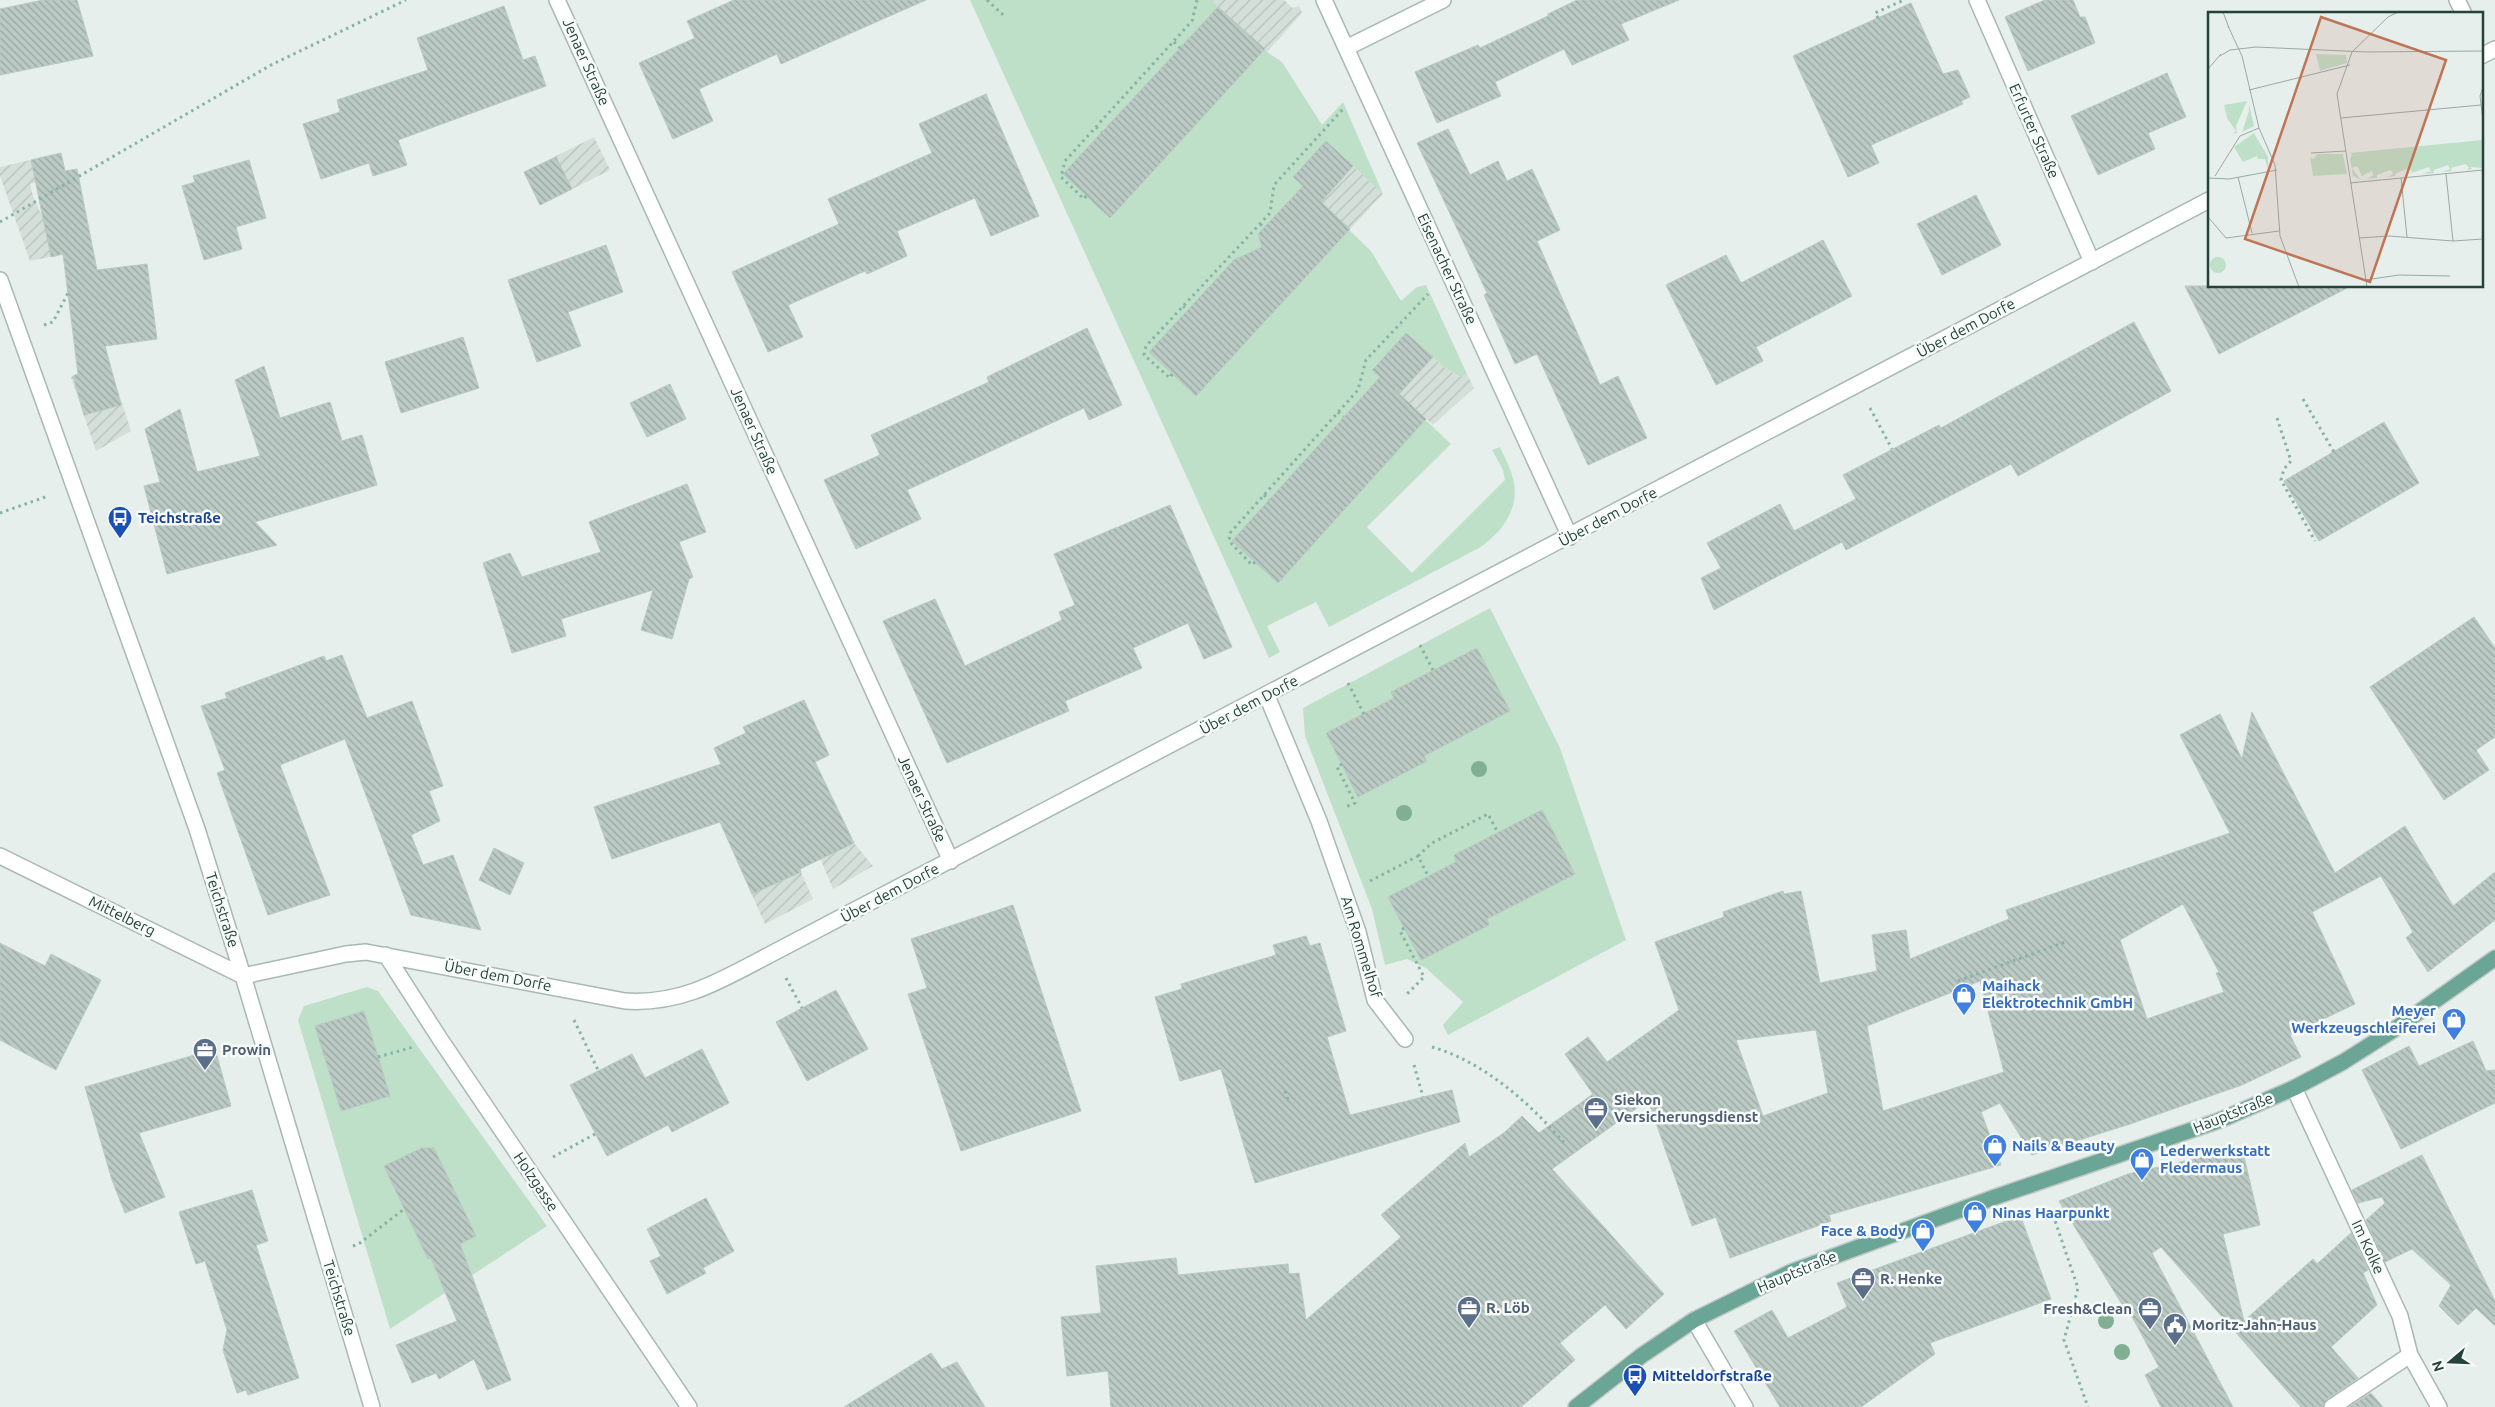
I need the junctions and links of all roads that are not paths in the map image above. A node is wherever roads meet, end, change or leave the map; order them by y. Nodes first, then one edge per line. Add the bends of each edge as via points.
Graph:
1 (558, 0) edge
2 (1324, 0) edge
3 (1443, 0) edge
4 (1977, 0) edge
5 (2457, 0) edge
6 (2463, 12) edge
7 (1346, 48) junction
8 (2208, 201) edge
9 (2092, 262) junction
10 (0, 280) edge
11 (1570, 537) junction
12 (1267, 696) junction
13 (0, 856) edge
14 (951, 861) junction
15 (386, 954) junction
16 (2495, 958) edge
17 (243, 976) junction
18 (1405, 1039) road end
19 (2294, 1088) junction
20 (1694, 1320) junction
21 (2410, 1355) junction
22 (372, 1407) edge
23 (689, 1407) edge
24 (1576, 1407) edge
25 (1745, 1407) edge
26 (2332, 1407) edge
27 (2439, 1407) edge

1 - 14 street, Jenaer Straße
2 - 7 street, Eisenacher Straße
3 - 7 street
4 - 9 street, Erfurter Straße
5 - 6 street
7 - 11 street, Eisenacher Straße
8 - 9 street, Über dem Dorfe
9 - 11 street, Über dem Dorfe
10 - 17 street, Teichstraße via 197,829
11 - 12 street, Über dem Dorfe
12 - 14 street, Über dem Dorfe
12 - 18 street, Am Rommelhof via 1319,821 1345,894 1375,1000
13 - 17 street, Mittelberg
14 - 15 street, Über dem Dorfe via 718,982 676,999 646,1003 625,1001
15 - 17 street, Über dem Dorfe via 346,954
15 - 23 street, Holzgasse
16 - 19 main road, Hauptstraße via 2388,1034
17 - 22 street, Teichstraße
19 - 20 main road, Hauptstraße via 2218,1121 1791,1272
19 - 21 street, Im Kolke via 2400,1316
20 - 24 main road, Hauptstraße
20 - 25 street
21 - 26 street
21 - 27 street, Im Kolke

